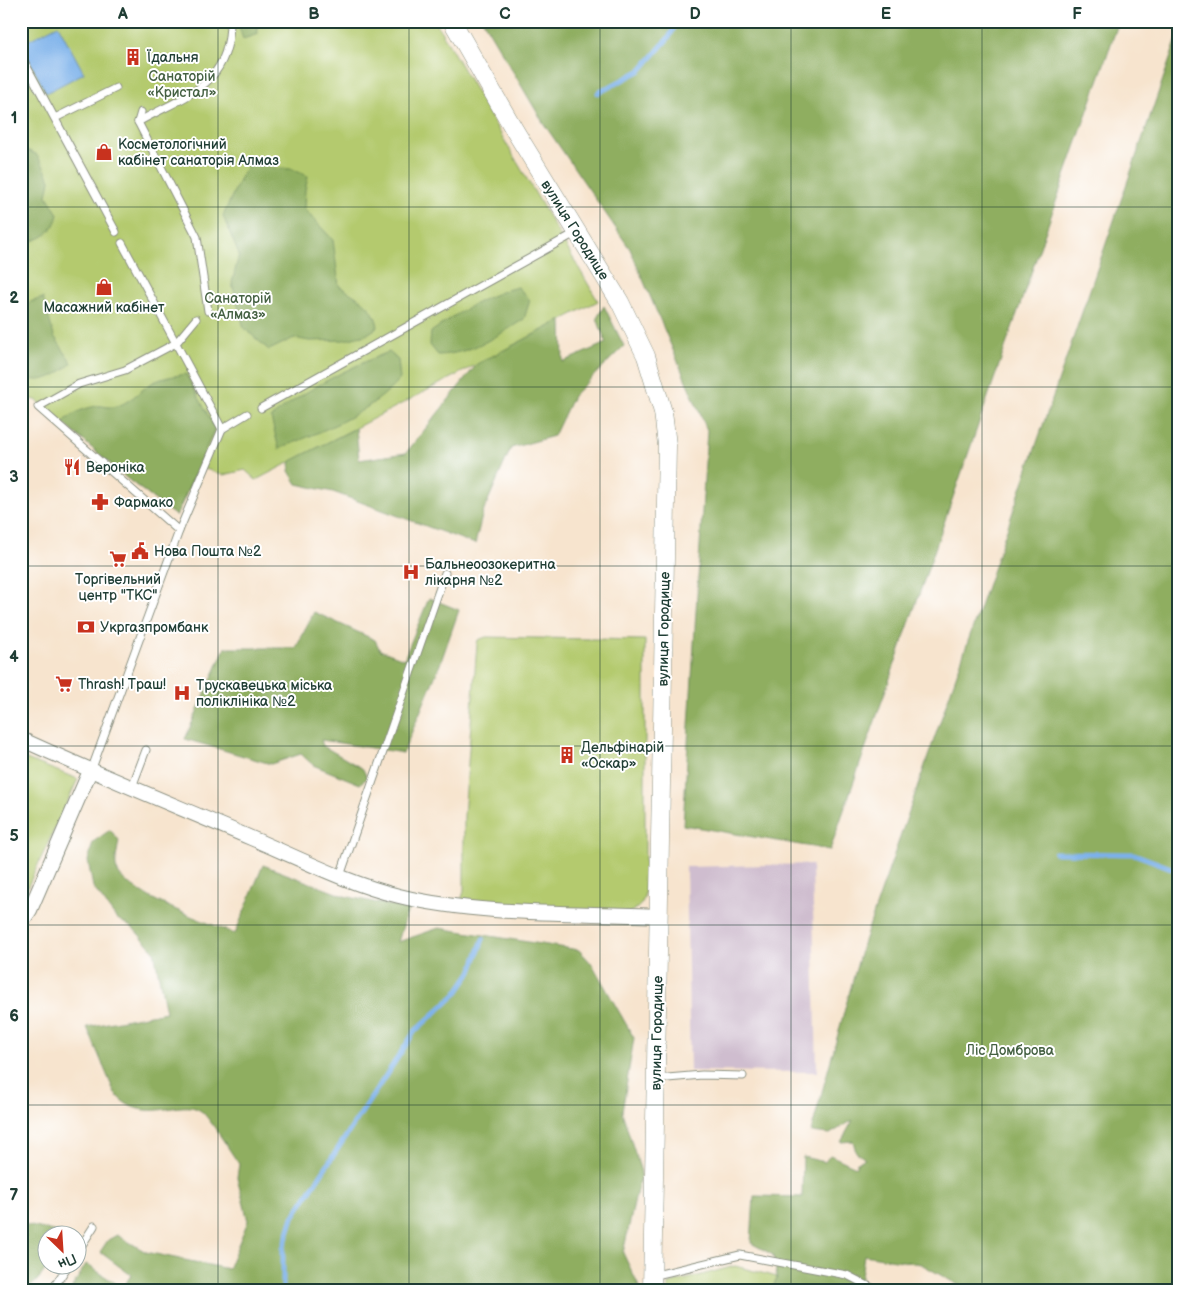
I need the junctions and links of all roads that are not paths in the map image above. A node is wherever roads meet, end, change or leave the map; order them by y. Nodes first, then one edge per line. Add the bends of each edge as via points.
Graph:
1 (230, 21) edge
2 (452, 21) edge
3 (21, 56) edge
4 (116, 88) dead end
5 (141, 112) dead end
6 (55, 118) junction
7 (138, 122) junction
8 (116, 232) dead end
9 (577, 232) junction
10 (122, 243) dead end
11 (208, 311) dead end
12 (196, 319) dead end
13 (176, 343) junction
14 (261, 408) dead end
15 (247, 414) dead end
16 (222, 429) junction
17 (179, 531) junction
18 (445, 573) dead end
19 (21, 739) edge
20 (146, 750) dead end
21 (90, 771) junction
22 (132, 788) junction
23 (340, 876) junction
24 (659, 916) junction
25 (21, 923) edge
26 (743, 1076) dead end
27 (656, 1079) junction
28 (94, 1226) dead end
29 (88, 1235) edge
30 (62, 1274) edge
31 (652, 1283) edge
32 (47, 1291) edge
33 (878, 1291) edge

1 - 7 lane via 229,44 223,63 211,79
2 - 9 street, вулиця Городище
3 - 6 lane
4 - 6 lane
5 - 7 lane
6 - 8 lane
7 - 11 lane via 197,237
9 - 14 lane
9 - 24 street, вулиця Городище via 620,302 646,356 663,412 667,445
10 - 13 lane
12 - 13 lane
13 - 16 lane
13 - 17 lane via 124,370 79,384 38,407
15 - 16 lane
16 - 17 lane
17 - 21 lane
18 - 23 lane
19 - 21 street
20 - 22 lane
21 - 22 street
21 - 25 street via 30,910
22 - 23 street
23 - 24 street via 397,896 436,904
24 - 27 street, вулиця Городище
26 - 27 lane
27 - 31 street, вулиця Городище
28 - 29 lane
30 - 32 lane
31 - 33 lane via 740,1255 847,1275

